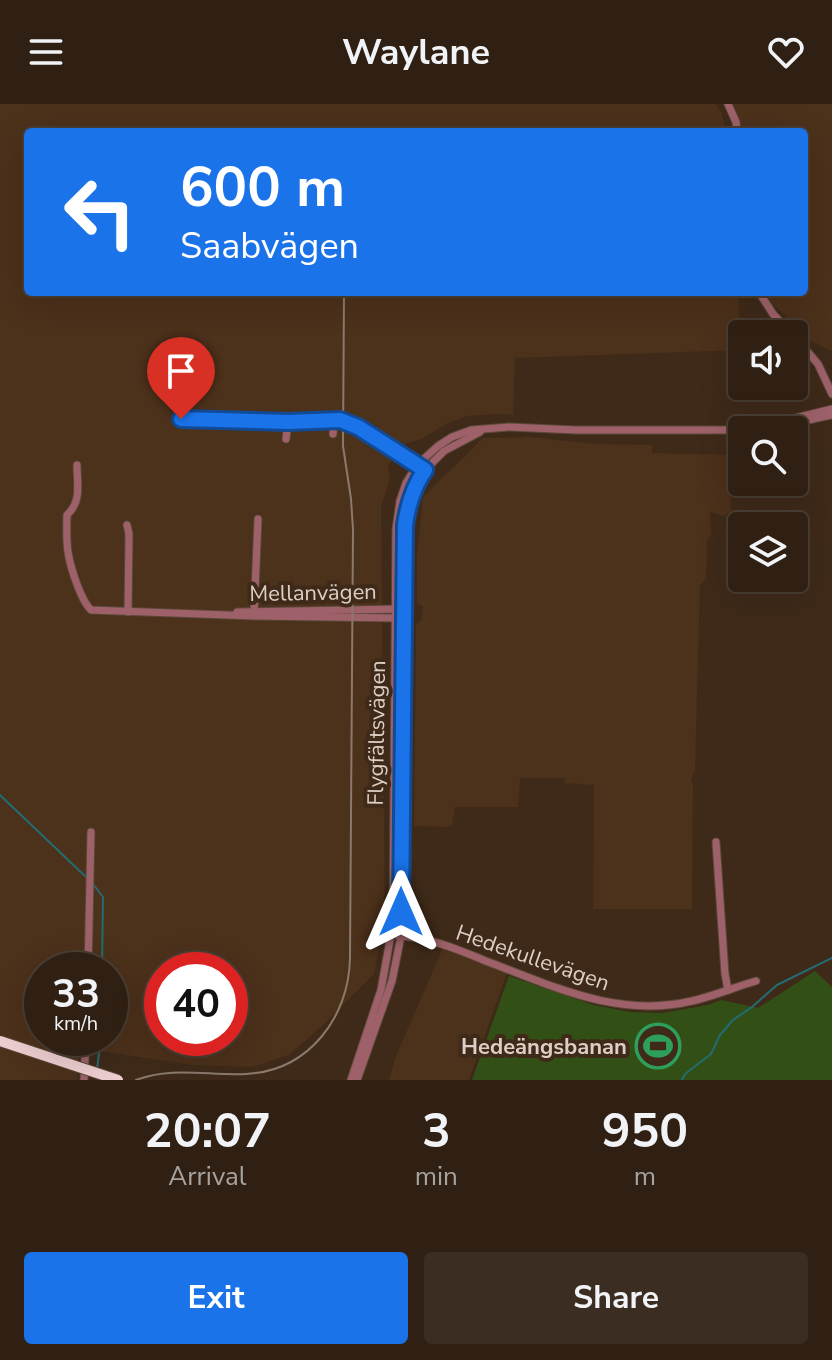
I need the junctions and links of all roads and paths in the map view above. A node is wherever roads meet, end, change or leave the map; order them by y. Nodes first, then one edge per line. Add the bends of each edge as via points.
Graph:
1 (728, 104) edge
2 (737, 128) edge
3 (762, 296) edge
4 (779, 320) edge
5 (808, 352) edge
6 (832, 394) edge
7 (832, 412) edge
8 (181, 419) dead end
9 (808, 419) edge
10 (334, 421) junction
11 (288, 422) junction
12 (485, 429) junction
13 (723, 430) junction
14 (728, 430) edge
15 (333, 434) dead end
16 (286, 439) dead end
17 (418, 464) junction
18 (77, 465) dead end
19 (425, 470) junction
20 (258, 519) dead end
21 (127, 525) dead end
22 (128, 612) junction
23 (254, 613) junction
24 (399, 614) junction
25 (91, 832) dead end
26 (716, 842) dead end
27 (391, 936) junction
28 (401, 936) junction
29 (89, 952) edge
30 (756, 981) dead end
31 (728, 990) junction
32 (0, 1041) edge
33 (85, 1056) edge
34 (84, 1080) edge
35 (118, 1080) edge
36 (351, 1080) edge
37 (357, 1080) edge

1 - 2 street
3 - 4 street
5 - 6 street
7 - 9 street, Flygfältsvägen
7 - 13 street, Flygfältsvägen
8 - 11 street
10 - 11 street
10 - 15 street
10 - 17 street via 358,427
11 - 16 street
12 - 13 street, Flygfältsvägen
12 - 17 street, Flygfältsvägen via 452,437
12 - 19 street, Flygfältsvägen via 444,451
13 - 14 street, Flygfältsvägen
17 - 19 street
17 - 24 street, Flygfältsvägen via 406,483 397,516
18 - 22 street, Mellanvägen via 76,506 67,515 68,560 89,609
19 - 24 street, Flygfältsvägen via 407,509
20 - 23 street
21 - 22 street
22 - 23 street, Mellanvägen
23 - 24 street, Mellanvägen
24 - 27 street, Flygfältsvägen
24 - 28 street, Flygfältsvägen
25 - 29 street
26 - 31 street
27 - 28 street, Hedekullevägen
27 - 36 street, Flygfältsvägen via 381,990
28 - 31 street, Hedekullevägen via 455,948 601,1002 664,1005
28 - 37 street, Flygfältsvägen via 392,981
30 - 31 street, Hedekullevägen
32 - 35 highway, bridge
33 - 34 street

